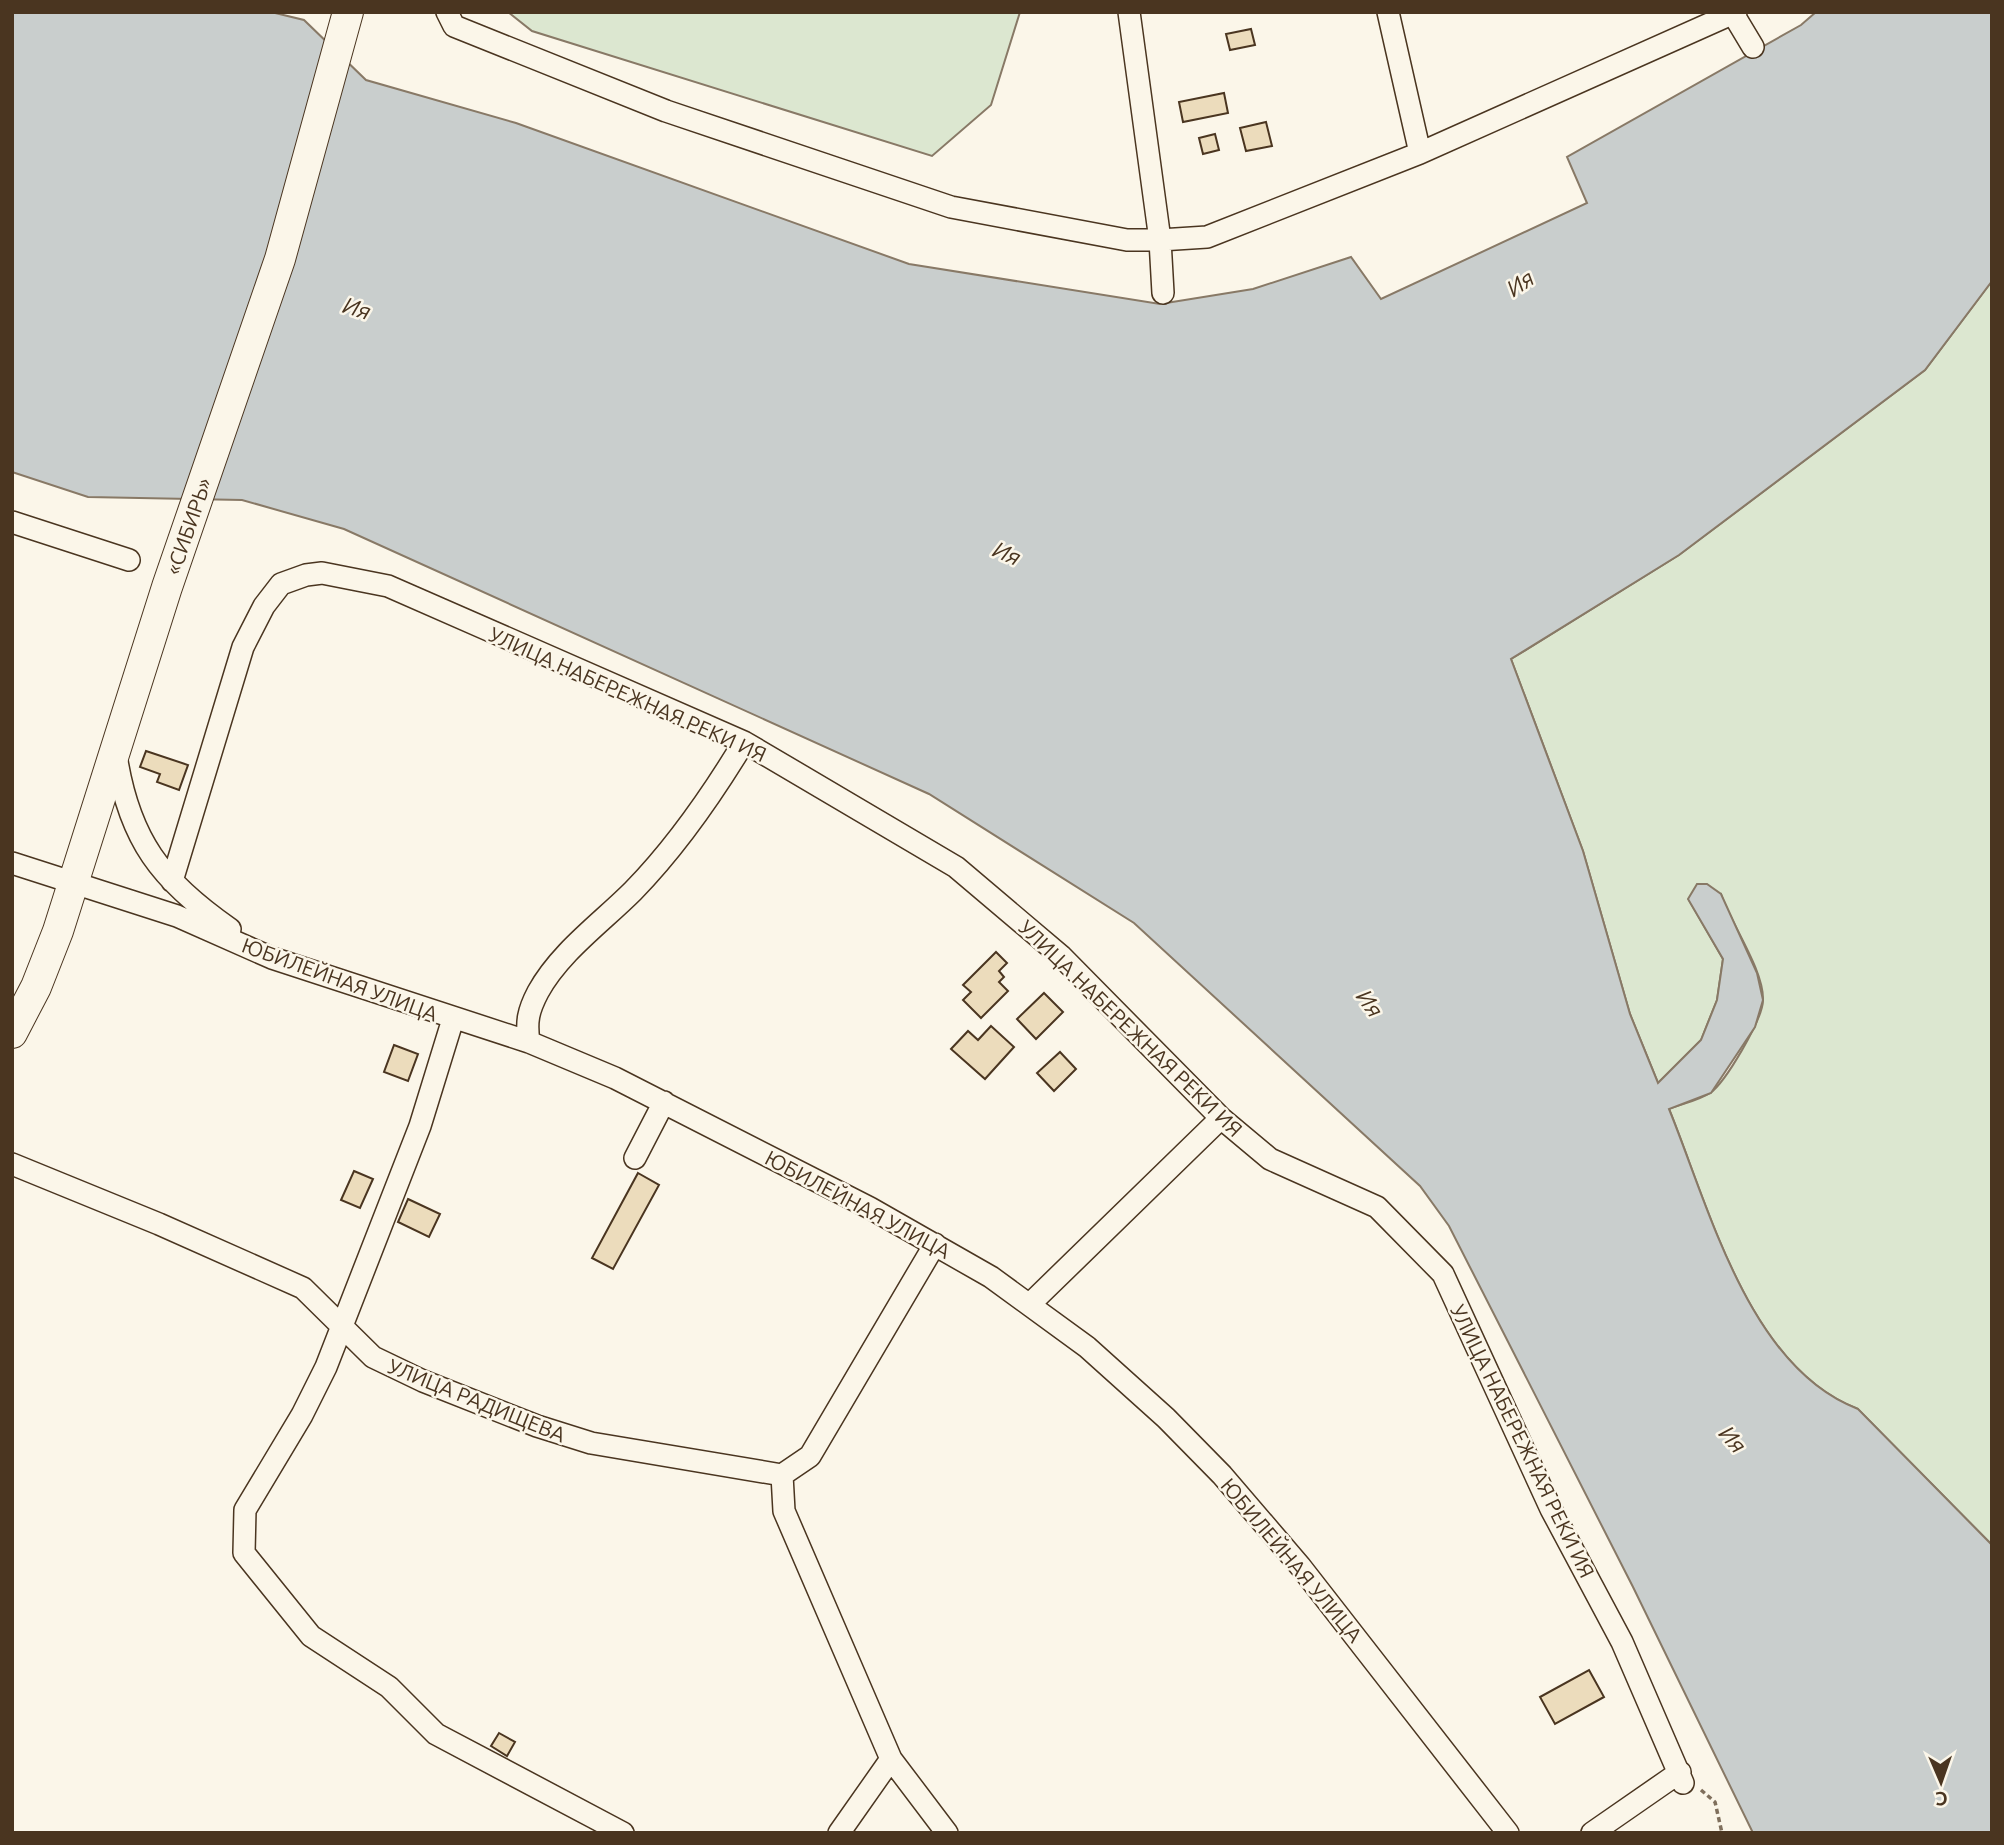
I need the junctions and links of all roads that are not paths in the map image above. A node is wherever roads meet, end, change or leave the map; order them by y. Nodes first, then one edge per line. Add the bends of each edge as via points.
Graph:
1 (348, 12) edge
2 (447, 12) edge
3 (1129, 12) edge
4 (1388, 12) edge
5 (1734, 13) edge
6 (1753, 47) dead end
7 (1420, 153) junction
8 (1160, 240) junction
9 (1163, 293) dead end
10 (12, 522) edge
11 (129, 560) dead end
12 (744, 742) junction
13 (116, 755) junction
14 (12, 863) edge
15 (172, 881) junction
16 (72, 884) junction
17 (272, 958) junction
18 (453, 1019) junction
19 (12, 1033) edge
20 (529, 1042) junction
21 (664, 1102) junction
22 (1222, 1118) junction
23 (635, 1158) dead end
24 (12, 1164) edge
25 (935, 1244) junction
26 (1030, 1304) junction
27 (342, 1327) junction
28 (782, 1475) junction
29 (891, 1759) junction
30 (623, 1833) edge
31 (839, 1833) edge
32 (947, 1833) edge
33 (1508, 1833) edge
34 (1592, 1833) edge

1 - 13 highway, «СИБИРЬ» via 280,258 167,587
2 - 8 street via 454,26 666,111 951,207 1127,240
3 - 8 street
4 - 7 street
5 - 6 street
5 - 7 street
7 - 8 street via 1207,237
8 - 9 street
10 - 11 street
12 - 15 street, УЛИЦА НАБЕРЕЖНАЯ РЕКИ ИЯ via 388,586 342,576 306,575 281,584 243,647
12 - 20 street via 695,818 539,990 526,1019
12 - 22 street, УЛИЦА НАБЕРЕЖНАЯ РЕКИ ИЯ via 956,867 1061,956
13 - 15 street via 135,829
13 - 16 highway, «СИБИРЬ»
14 - 16 street, ЮБИЛЕЙНАЯ УЛИЦА
15 - 17 street via 190,901
16 - 17 street, ЮБИЛЕЙНАЯ УЛИЦА via 177,916
16 - 19 highway, «СИБИРЬ» via 43,970
17 - 18 street, ЮБИЛЕЙНАЯ УЛИЦА
18 - 20 street, ЮБИЛЕЙНАЯ УЛИЦА
18 - 27 street via 420,1126
20 - 21 street, ЮБИЛЕЙНАЯ УЛИЦА
21 - 23 street
21 - 25 street, ЮБИЛЕЙНАЯ УЛИЦА
22 - 26 street
22 - 34 street, УЛИЦА НАБЕРЕЖНАЯ РЕКИ ИЯ via 1270,1159 1377,1207 1443,1274 1551,1509 1622,1642 1682,1777
24 - 27 street, УЛИЦА РАДИЩЕВА via 284,1279 313,1296
25 - 26 street, ЮБИЛЕЙНАЯ УЛИЦА
25 - 28 street via 810,1456
26 - 33 street, ЮБИЛЕЙНАЯ УЛИЦА via 1125,1381 1222,1475 1331,1604
27 - 28 street, УЛИЦА РАДИЩЕВА via 385,1364 564,1436 639,1453
27 - 30 street via 317,1387 245,1510 244,1553 311,1636 389,1687 436,1734
28 - 29 street via 784,1511
29 - 31 street
29 - 32 street

